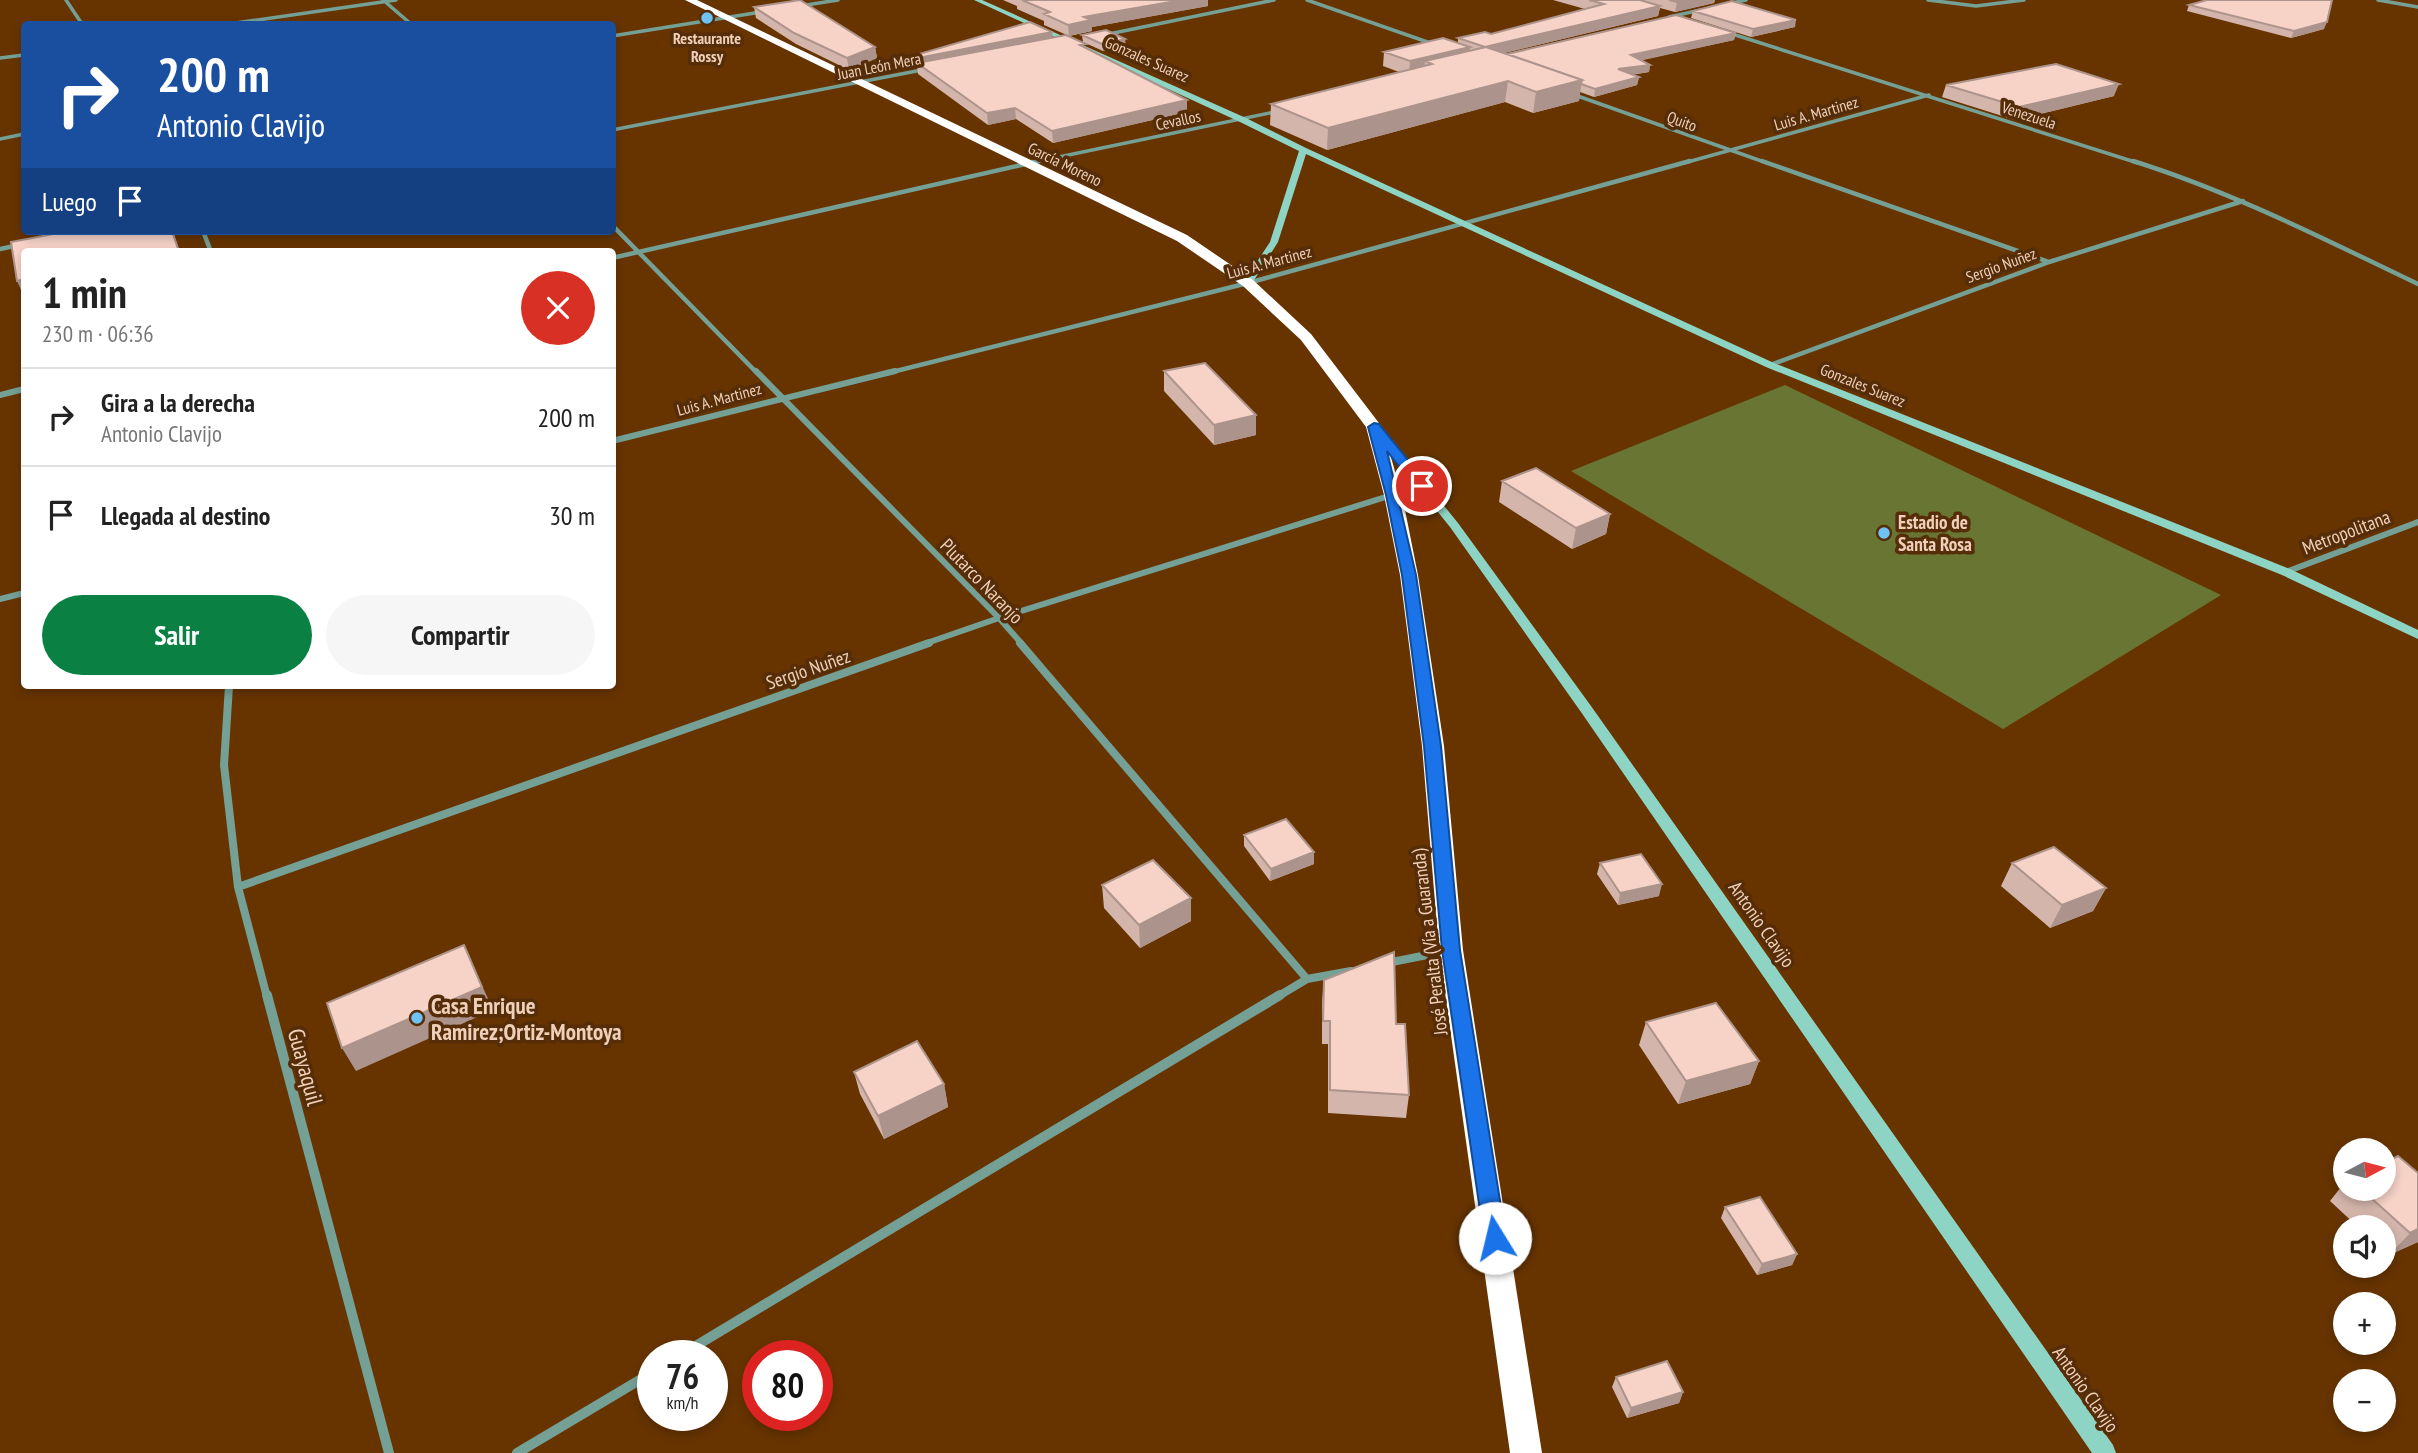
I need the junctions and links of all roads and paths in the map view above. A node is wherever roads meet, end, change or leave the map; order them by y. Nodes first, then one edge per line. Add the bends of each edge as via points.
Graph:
1 (66, 0) edge
2 (396, 0) edge
3 (690, 0) edge
4 (838, 0) edge
5 (977, 0) edge
6 (1274, 0) edge
7 (1307, 0) edge
8 (1746, 0) edge
9 (1928, 0) edge
10 (2024, 0) edge
11 (2378, 0) edge
12 (384, 1) edge
13 (1723, 5) edge
14 (800, 6) edge
15 (2418, 7) edge
16 (1711, 8) edge
17 (762, 12) edge
18 (1664, 13) dead end
19 (1675, 16) junction
20 (724, 18) junction
21 (1662, 19) edge
22 (1688, 20) edge
23 (80, 21) edge
24 (249, 21) edge
25 (407, 21) edge
26 (1728, 33) edge
27 (616, 35) edge
28 (1099, 37) edge
29 (1085, 39) edge
30 (1068, 41) junction
31 (1054, 44) edge
32 (1445, 48) edge
33 (21, 55) edge
34 (0, 58) edge
35 (931, 69) edge
36 (862, 82) junction
37 (1561, 90) edge
38 (1929, 95) junction
39 (1283, 110) edge
40 (1243, 120) junction
41 (616, 129) edge
42 (21, 135) edge
43 (0, 139) edge
44 (1303, 150) junction
45 (1730, 152) junction
46 (1029, 163) junction
47 (2244, 201) junction
48 (1461, 224) junction
49 (616, 229) edge
50 (26, 244) edge
51 (0, 249) edge
52 (639, 252) junction
53 (616, 257) edge
54 (2049, 262) junction
55 (1248, 282) junction
56 (2418, 284) edge
57 (1770, 365) junction
58 (21, 390) edge
59 (0, 395) edge
60 (781, 397) junction
61 (1374, 427) junction
62 (616, 440) edge
63 (1392, 495) junction
64 (2418, 522) edge
65 (2286, 572) junction
66 (21, 594) edge
67 (0, 599) edge
68 (999, 618) junction
69 (2418, 635) edge
70 (229, 689) edge
71 (238, 887) junction
72 (1451, 950) junction
73 (1373, 966) edge
74 (1360, 969) edge
75 (1307, 979) junction
76 (705, 1340) edge
77 (637, 1382) edge
78 (388, 1453) edge
79 (517, 1453) edge
80 (1526, 1453) edge
81 (2105, 1453) edge

1 - 23 street
2 - 12 street
3 - 20 highway, García Moreno
4 - 14 street
5 - 30 street, Gonzales Suarez
6 - 28 street
7 - 32 street
8 - 13 street
9 - 10 street via 1992,7
11 - 15 street
12 - 24 street
12 - 25 street
16 - 19 street
17 - 20 street
18 - 19 street
19 - 21 street
19 - 22 street
20 - 27 street
20 - 36 highway, García Moreno
26 - 38 street, Venezuela
29 - 30 street
30 - 31 street
30 - 40 street, Gonzales Suarez
33 - 34 street
35 - 36 street, Juan León Mera
36 - 41 street, Juan León Mera
36 - 46 highway, García Moreno
37 - 45 street, Quito
38 - 45 street, Luis A. Martinez
38 - 47 street, Venezuela via 2196,181
39 - 40 street, Cevallos
40 - 44 street, Gonzales Suarez
40 - 46 street, Cevallos
42 - 43 street
44 - 48 street, Gonzales Suarez
44 - 55 street via 1274,242
45 - 48 street, Luis A. Martinez
45 - 54 street, Quito
46 - 52 street, Cevallos
46 - 55 highway, García Moreno via 1182,238
47 - 54 street, Sergio Nuñez
47 - 56 street, Venezuela
48 - 55 street, Luis A. Martinez
48 - 57 street, Gonzales Suarez
49 - 52 street, Plutarco Naranjo
50 - 51 street
52 - 53 street, Cevallos
52 - 60 street, Plutarco Naranjo
54 - 57 street, Sergio Nuñez
55 - 60 street, Luis A. Martinez
55 - 61 highway, García Moreno via 1306,337
57 - 65 street, Gonzales Suarez
58 - 59 street
60 - 62 street, Luis A. Martinez
60 - 68 street, Plutarco Naranjo
61 - 63 highway, José Peralta (Vía a Guaranda)
61 - 81 street, Antonio Clavijo via 1454,525 1586,709
63 - 68 street, Sergio Nuñez
63 - 72 highway, José Peralta (Vía a Guaranda) via 1409,575 1433,746
64 - 65 street, Metropolitana
65 - 69 street, Gonzales Suarez
66 - 67 street
68 - 71 street, Sergio Nuñez
68 - 75 street, Plutarco Naranjo
70 - 71 street, Guayaquil via 224,765
71 - 78 street, Guayaquil
72 - 73 street
72 - 80 highway, José Peralta (Vía a Guaranda)
74 - 75 street
75 - 76 street
77 - 79 street

